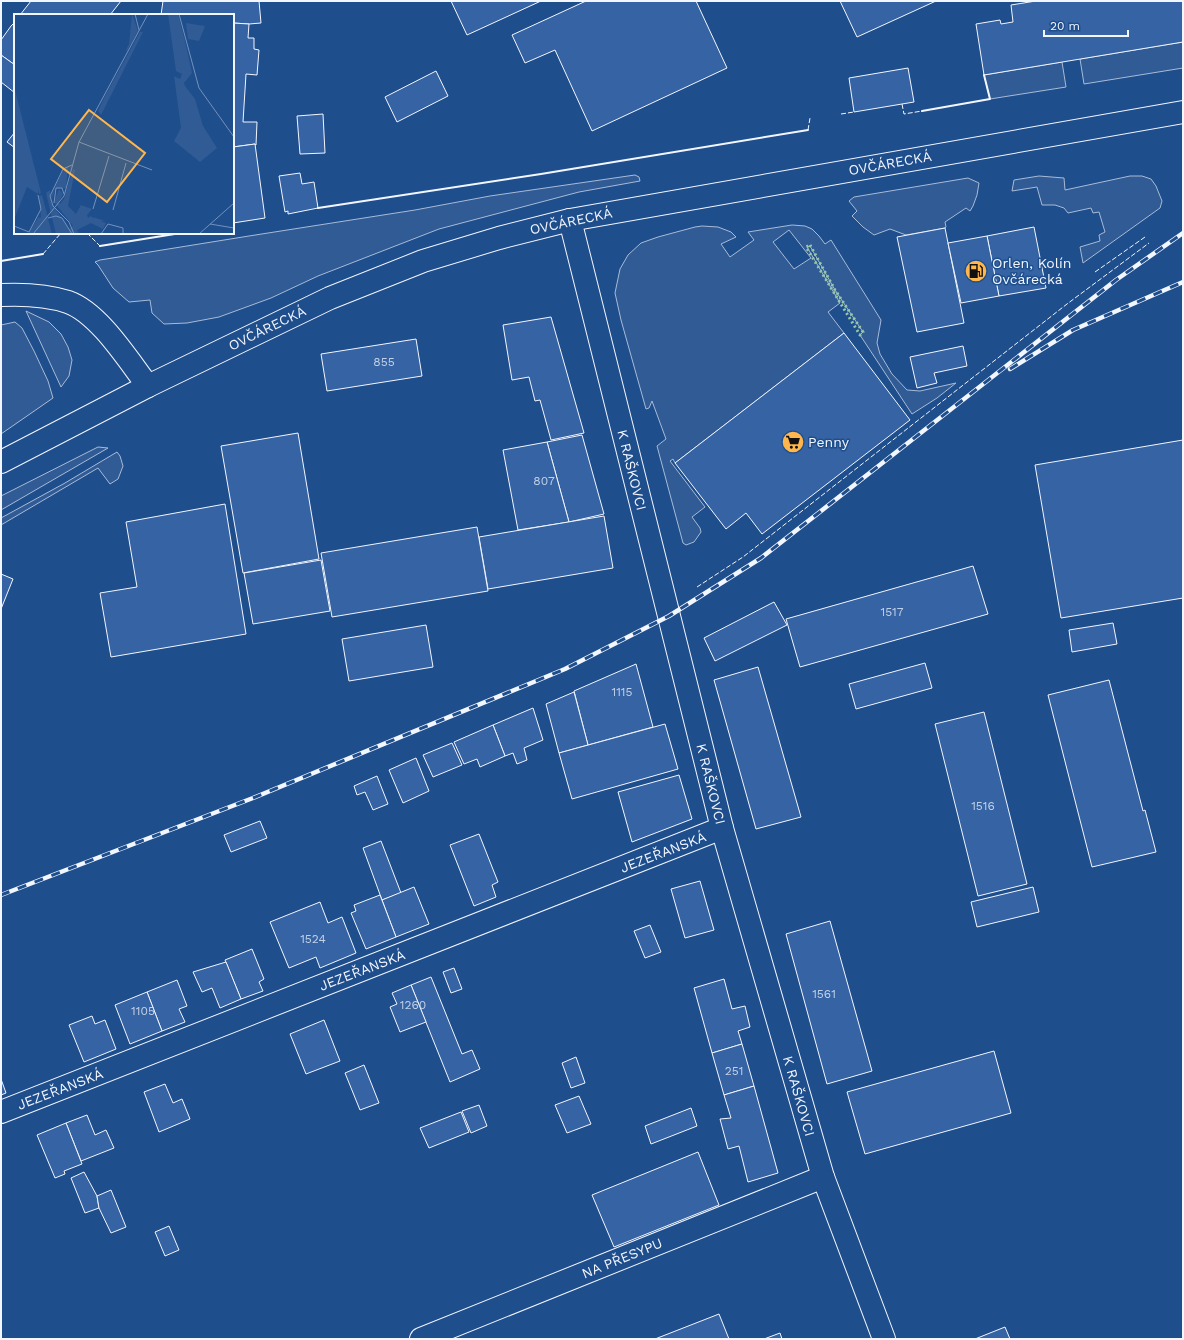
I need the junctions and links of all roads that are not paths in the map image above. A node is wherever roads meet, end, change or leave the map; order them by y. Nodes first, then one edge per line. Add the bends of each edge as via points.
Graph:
1 (1183, 112) edge
2 (570, 220) junction
3 (1, 295) edge
4 (148, 386) junction
5 (1, 462) edge
6 (722, 828) junction
7 (1, 1112) edge
8 (823, 1177) junction
9 (421, 1339) edge
10 (884, 1339) edge

1 - 2 street, OVČÁRECKÁ
2 - 4 street, OVČÁRECKÁ via 423,261 330,298
2 - 6 street, K RAŠKOVCI
3 - 4 street via 46,296 69,302 88,314 107,332
4 - 5 street, OVČÁRECKÁ
6 - 7 street, JEZEŘANSKÁ
6 - 8 street, K RAŠKOVCI
8 - 9 street, NA PŘESYPU
8 - 10 street, K RAŠKOVCI

